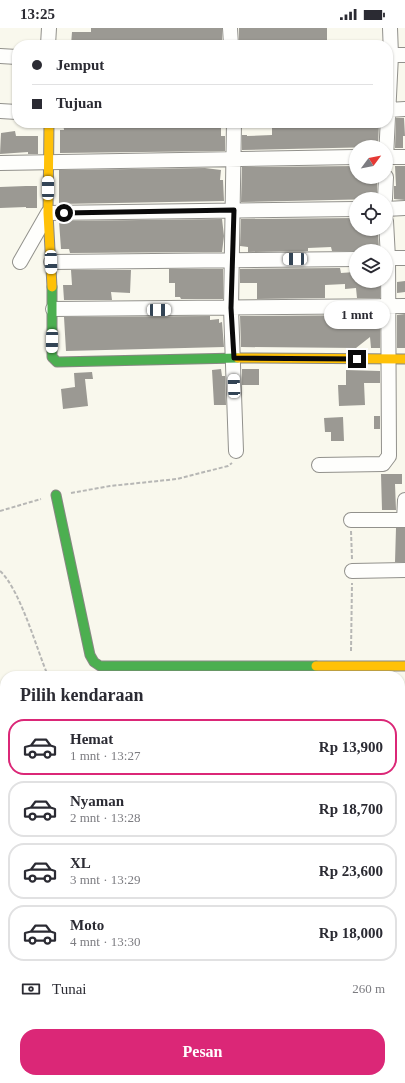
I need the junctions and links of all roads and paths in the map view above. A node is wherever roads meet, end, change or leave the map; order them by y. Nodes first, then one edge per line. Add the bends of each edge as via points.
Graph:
1 (49, 28) edge
2 (230, 28) edge
3 (390, 28) edge
4 (48, 40) edge
5 (231, 40) edge
6 (392, 40) edge
7 (393, 44) edge
8 (395, 55) edge
9 (0, 56) edge
10 (12, 57) edge
11 (393, 71) edge
12 (405, 109) edge
13 (393, 110) edge
14 (0, 111) edge
15 (12, 112) edge
16 (49, 128) edge
17 (234, 128) edge
18 (387, 128) edge
19 (387, 140) edge
20 (349, 157) edge
21 (393, 157) edge
22 (405, 157) edge
23 (234, 160) junction
24 (48, 162) junction
25 (0, 163) edge
26 (405, 208) edge
27 (349, 209) edge
28 (393, 209) edge
29 (234, 210) junction
30 (48, 213) junction
31 (393, 258) edge
32 (405, 258) edge
33 (349, 259) edge
34 (233, 260) junction
35 (20, 262) dead end
36 (51, 262) junction
37 (388, 288) edge
38 (388, 306) junction
39 (405, 306) edge
40 (231, 308) junction
41 (53, 310) junction
42 (234, 358) junction
43 (388, 359) junction
44 (405, 359) edge
45 (235, 456) joint
46 (319, 465) dead end
47 (56, 495) junction
48 (405, 500) edge
49 (0, 511) edge
50 (351, 520) joint
51 (405, 520) edge
52 (405, 570) edge
53 (0, 571) edge
54 (352, 571) junction
55 (350, 666) junction
56 (405, 666) edge
57 (46, 671) edge

1 - 4 street
2 - 5 street
3 - 6 street
7 - 8 street
8 - 11 street
9 - 10 street
12 - 13 street
14 - 15 street
16 - 24 street
17 - 23 street
18 - 19 street
20 - 23 street
21 - 22 street
23 - 24 street
23 - 29 street
24 - 25 street
24 - 30 street
26 - 28 street
27 - 29 street
29 - 30 street
29 - 34 street
30 - 35 street
30 - 36 street
31 - 32 street
33 - 34 street
34 - 36 street
34 - 40 street
36 - 41 street
37 - 38 street
38 - 39 street
38 - 40 street
38 - 43 street
40 - 41 street
40 - 42 street
41 - 42 street via 52,357 57,362
42 - 43 street
42 - 45 street
43 - 44 street
43 - 46 street via 387,461 383,464
45 - 47 path via 228,466 197,475
47 - 49 path
47 - 55 street via 90,655 100,666
48 - 51 street
50 - 51 street
50 - 54 path
52 - 54 street
53 - 57 path via 18,600
54 - 55 path
55 - 56 street

